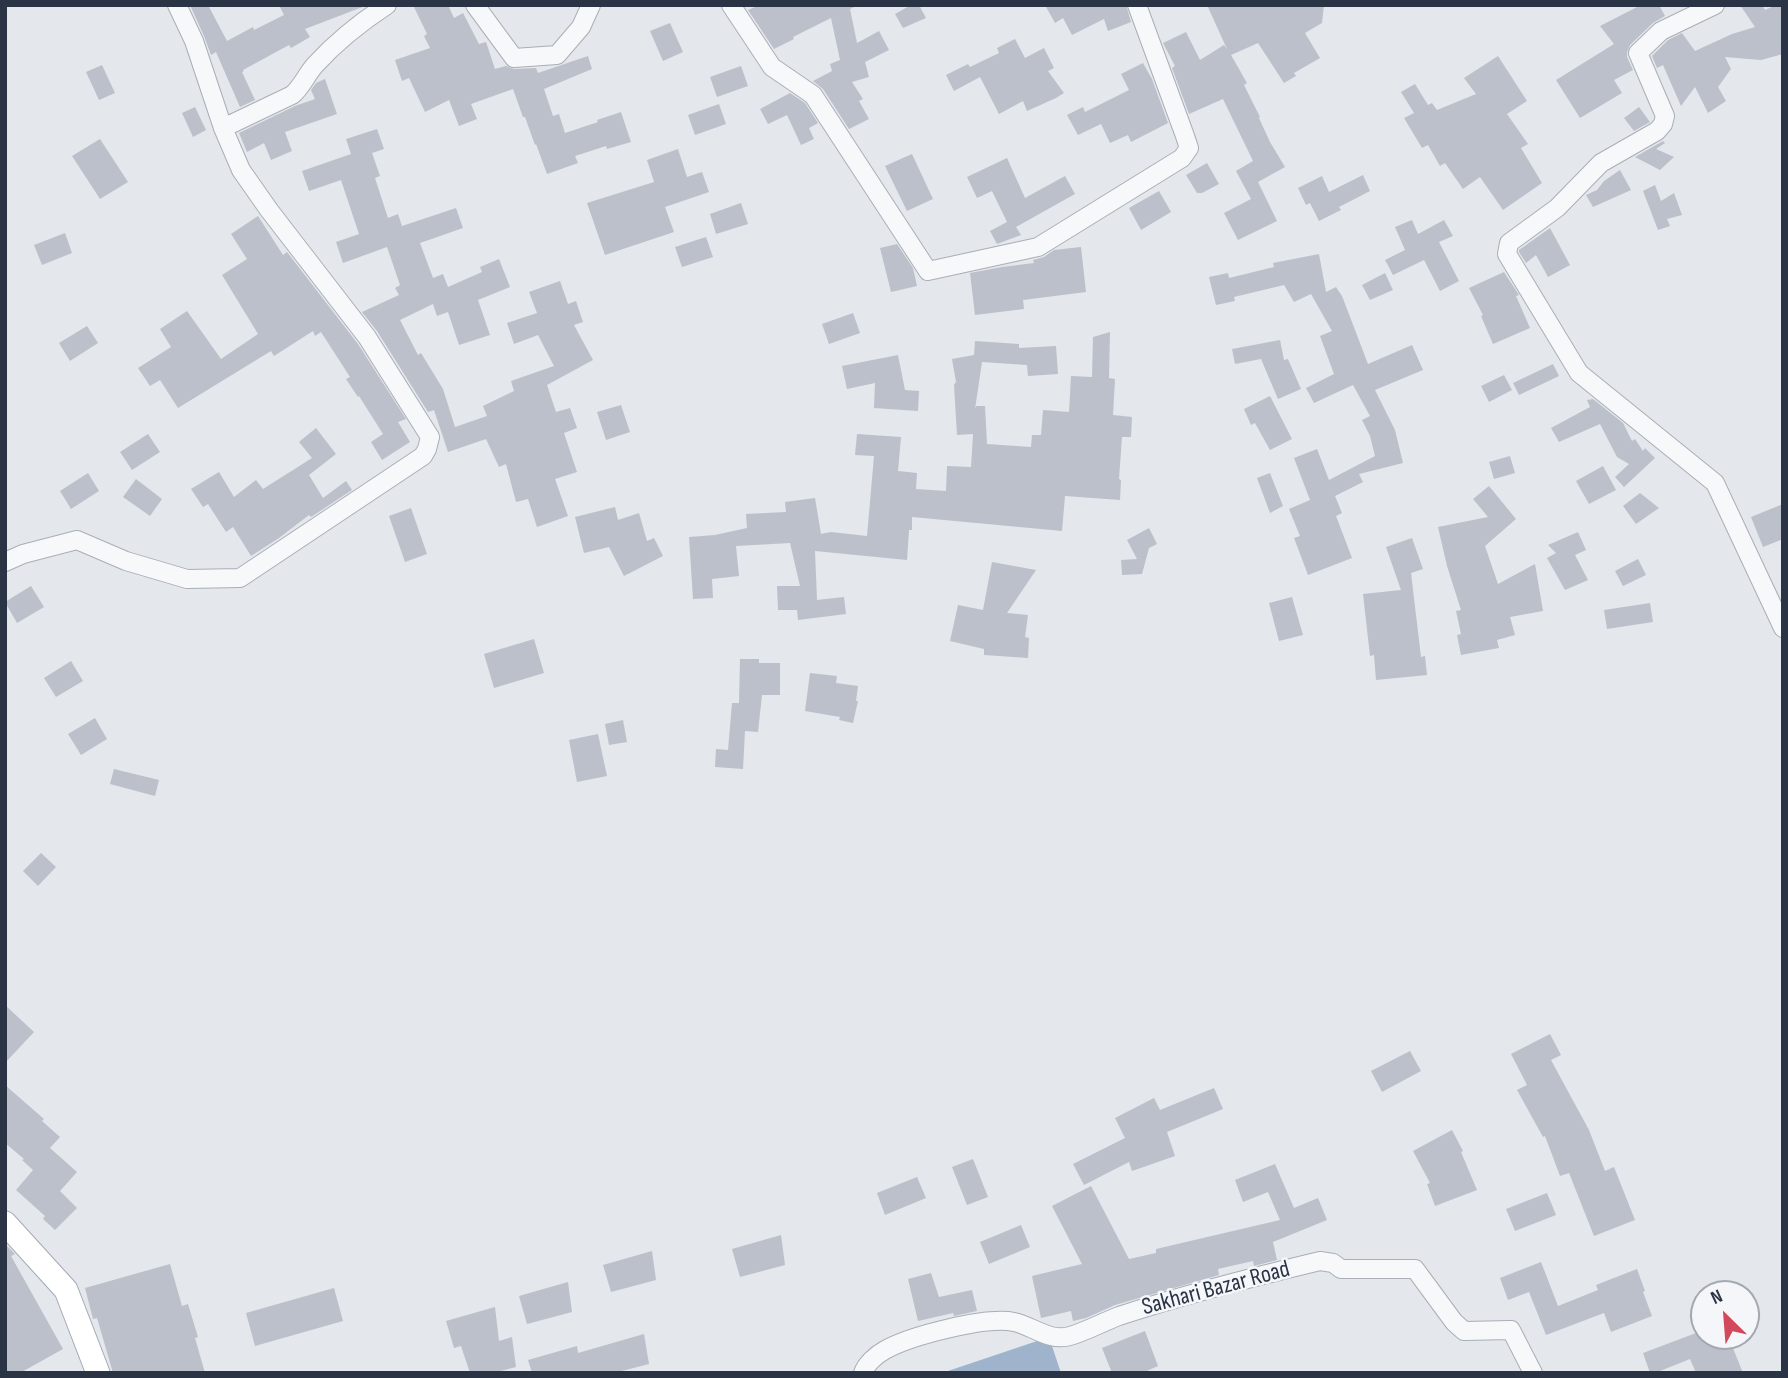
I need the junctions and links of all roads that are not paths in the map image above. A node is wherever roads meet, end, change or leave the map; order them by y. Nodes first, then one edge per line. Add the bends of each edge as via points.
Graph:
1 (177, 5) edge
2 (387, 5) edge
3 (475, 5) edge
4 (591, 5) edge
5 (731, 5) edge
6 (1137, 5) edge
7 (1715, 5) edge
8 (223, 128) junction
9 (5, 562) edge
10 (1783, 628) edge
11 (5, 1223) edge
12 (98, 1373) edge
13 (863, 1373) edge
14 (1533, 1373) edge

1 - 8 street
2 - 8 street via 333,46 300,89
3 - 4 street via 514,58 557,55 581,27
5 - 6 street via 772,66 813,95 928,271 1038,247 1182,158 1189,148
7 - 10 street via 1661,31 1638,53 1665,116 1663,124 1601,163 1557,208 1509,243 1507,254 1579,373 1715,484
8 - 9 street via 241,170 367,337 430,437 427,449 240,578 187,579 77,540
11 - 12 main road via 66,1290
13 - 14 street, Sakhari Bazar Road via 884,1351 923,1335 986,1321 1013,1322 1047,1336 1067,1337 1225,1284 1320,1261 1341,1269 1415,1269 1464,1331 1511,1330

